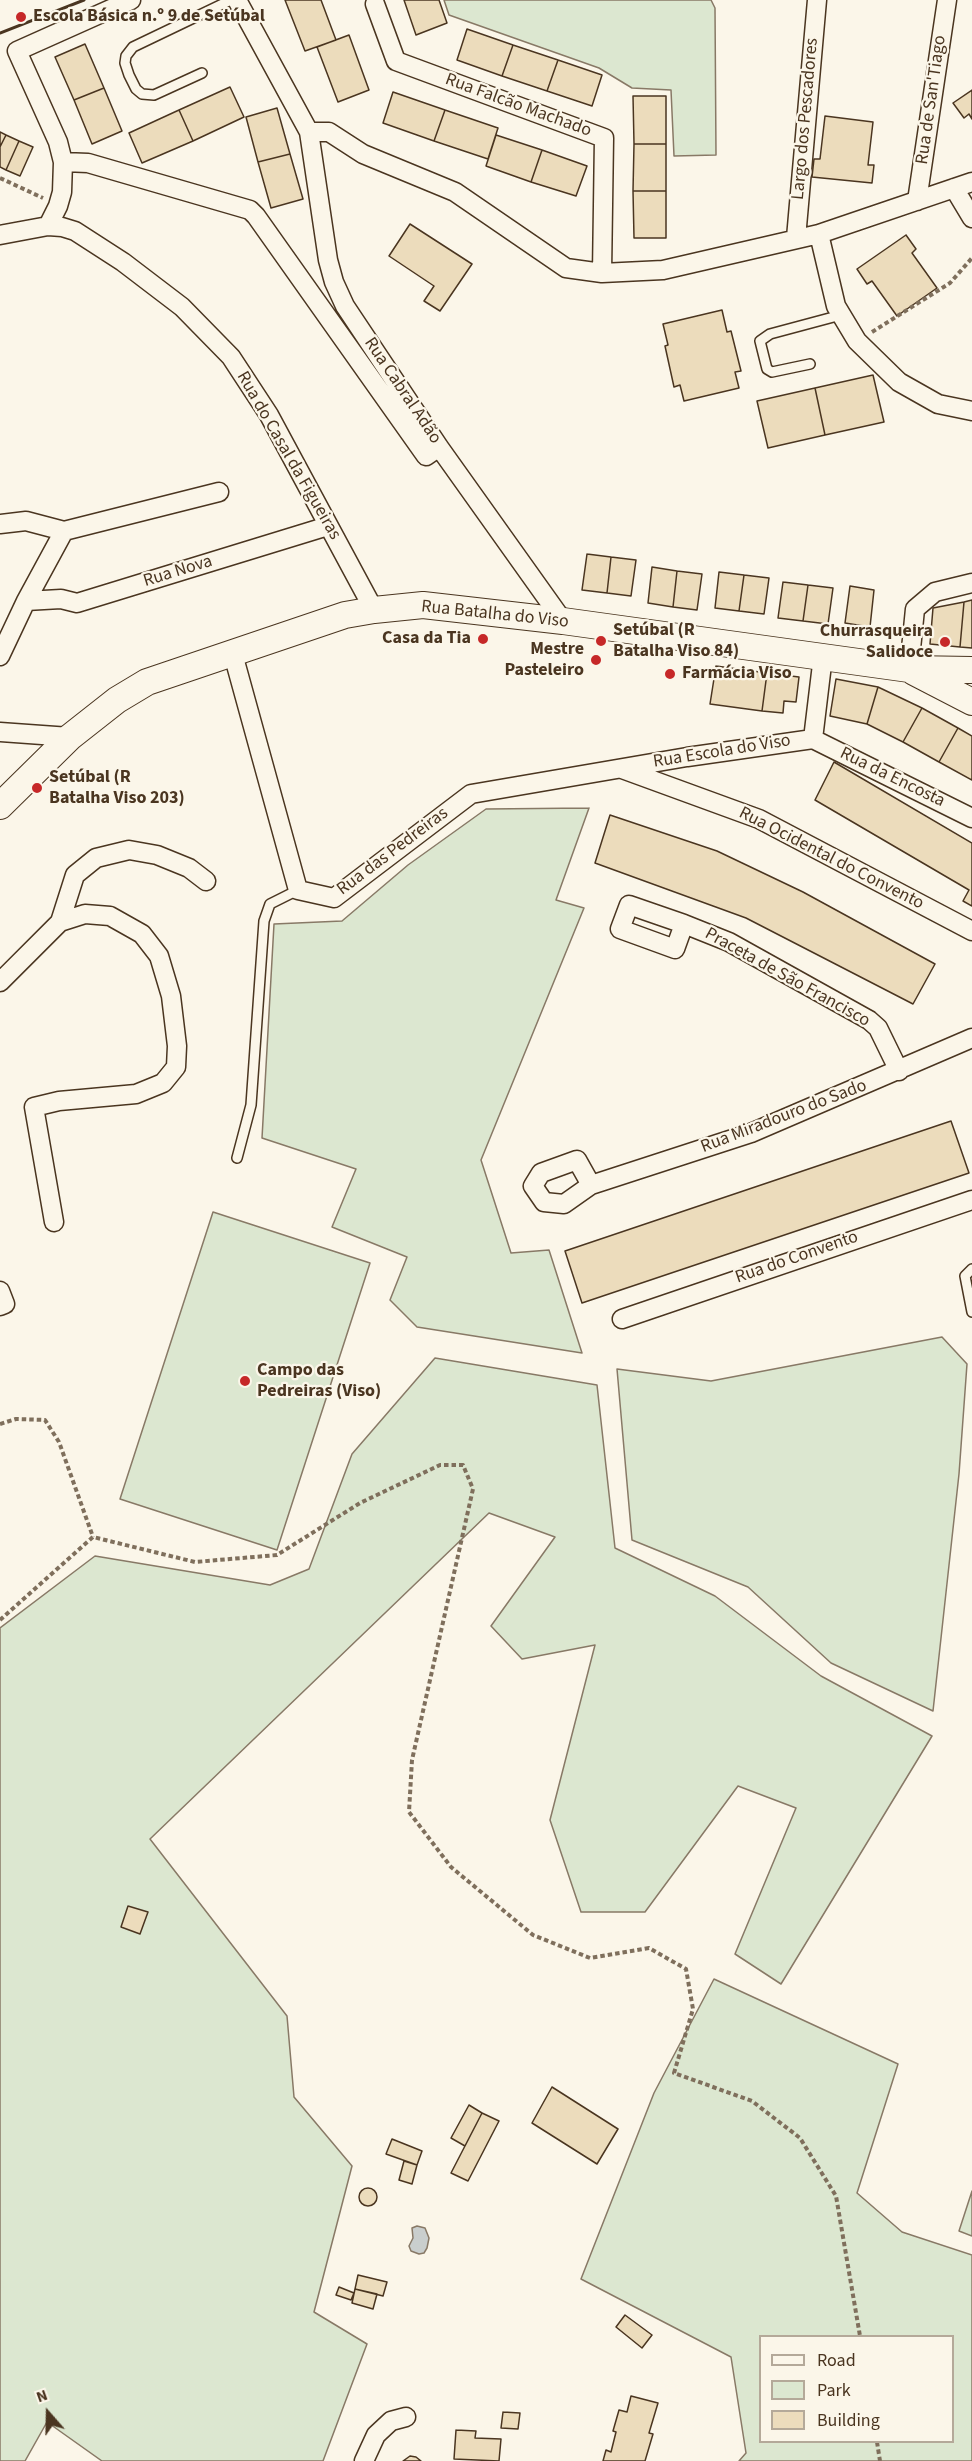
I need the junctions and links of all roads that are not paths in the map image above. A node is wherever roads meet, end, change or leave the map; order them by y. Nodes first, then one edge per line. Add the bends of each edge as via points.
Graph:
1 (131, 0) edge
2 (231, 0) edge
3 (237, 0) edge
4 (817, 0) edge
5 (947, 0) edge
6 (375, 4) dead end
7 (202, 73) dead end
8 (309, 132) junction
9 (63, 162) junction
10 (972, 182) edge
11 (954, 188) junction
12 (917, 201) junction
13 (972, 218) edge
14 (48, 226) junction
15 (819, 234) junction
16 (0, 235) edge
17 (796, 238) junction
18 (602, 273) junction
19 (841, 315) junction
20 (810, 364) dead end
21 (972, 411) edge
22 (439, 447) junction
23 (219, 492) dead end
24 (0, 524) edge
25 (328, 526) junction
26 (64, 531) junction
27 (972, 583) edge
28 (26, 601) junction
29 (374, 610) junction
30 (562, 621) junction
31 (233, 654) junction
32 (0, 656) edge
33 (823, 656) junction
34 (909, 669) junction
35 (972, 670) edge
36 (972, 702) edge
37 (0, 732) edge
38 (70, 737) junction
39 (813, 739) junction
40 (620, 768) junction
41 (0, 806) edge
42 (972, 818) edge
43 (206, 881) dead end
44 (298, 890) junction
45 (60, 922) junction
46 (684, 924) dead end
47 (972, 931) edge
48 (1, 979) edge
49 (972, 1038) edge
50 (899, 1071) junction
51 (237, 1158) dead end
52 (591, 1185) dead end
53 (972, 1200) edge
54 (54, 1222) dead end
55 (972, 1269) edge
56 (972, 1312) edge
57 (622, 1319) dead end
58 (405, 2417) dead end
59 (364, 2461) edge

1 - 9 street via 17,51 58,142
2 - 7 lane via 133,47 126,56 129,75 142,94 154,95
3 - 8 street
4 - 17 street, Largo dos Pescadores
5 - 12 street, Rua de San'Tiago
6 - 18 street, Rua Falcão Machado via 396,61 604,138
8 - 18 street via 328,132 363,154 455,192 566,268
8 - 22 street, Rua Cabral Adão via 334,282 345,306
9 - 14 street via 58,206
9 - 22 street via 88,163 250,210 426,456
10 - 11 street
11 - 12 street
11 - 13 street
12 - 15 street
14 - 16 street, Rua do Casal da Figueiras
14 - 25 street, Rua do Casal da Figueiras via 75,231 123,262 182,308 231,357 269,415
15 - 17 street
15 - 19 street
17 - 18 street via 663,270
19 - 20 lane via 770,334 760,341 767,369 772,372
19 - 21 street via 857,341 900,382 939,404
22 - 30 street, Rua Cabral Adão
23 - 26 street
24 - 26 street via 26,521
25 - 28 street, Rua Nova via 77,603 61,598
25 - 29 street, Rua do Casal da Figueiras
26 - 28 street
27 - 34 street via 935,592 915,609
28 - 32 street
29 - 30 street, Rua Batalha do Viso via 423,605
29 - 31 street, Rua Batalha do Viso via 345,615
30 - 33 street, Rua Batalha do Viso
31 - 38 street, Rua Batalha do Viso via 147,682
31 - 44 street
33 - 34 street, Rua Batalha do Viso
33 - 39 street, Rua Escola do Viso
34 - 35 street, Rua Batalha do Viso
34 - 36 street
37 - 38 street
38 - 41 street, Rua Batalha do Viso
39 - 40 street, Rua Escola do Viso
39 - 42 street, Rua da Encosta
40 - 44 street, Rua das Pedreiras via 471,794 334,898
40 - 47 street, Rua Ocidental do Convento via 759,819
43 - 45 street via 189,868 158,855 129,850 96,858 75,875
44 - 51 lane via 270,904 264,921 251,1105
45 - 48 street
45 - 54 street via 85,914 110,916 142,934 159,957 171,996 177,1046 176,1067 163,1083 136,1094 34,1107
46 - 50 street, Praceta de São Francisco via 729,942 869,1020 878,1028
49 - 50 street, Rua Miradouro do Sado
50 - 52 street, Rua Miradouro do Sado via 751,1133
53 - 57 street, Rua do Convento
55 - 56 lane via 965,1276
58 - 59 street via 391,2421 376,2435

